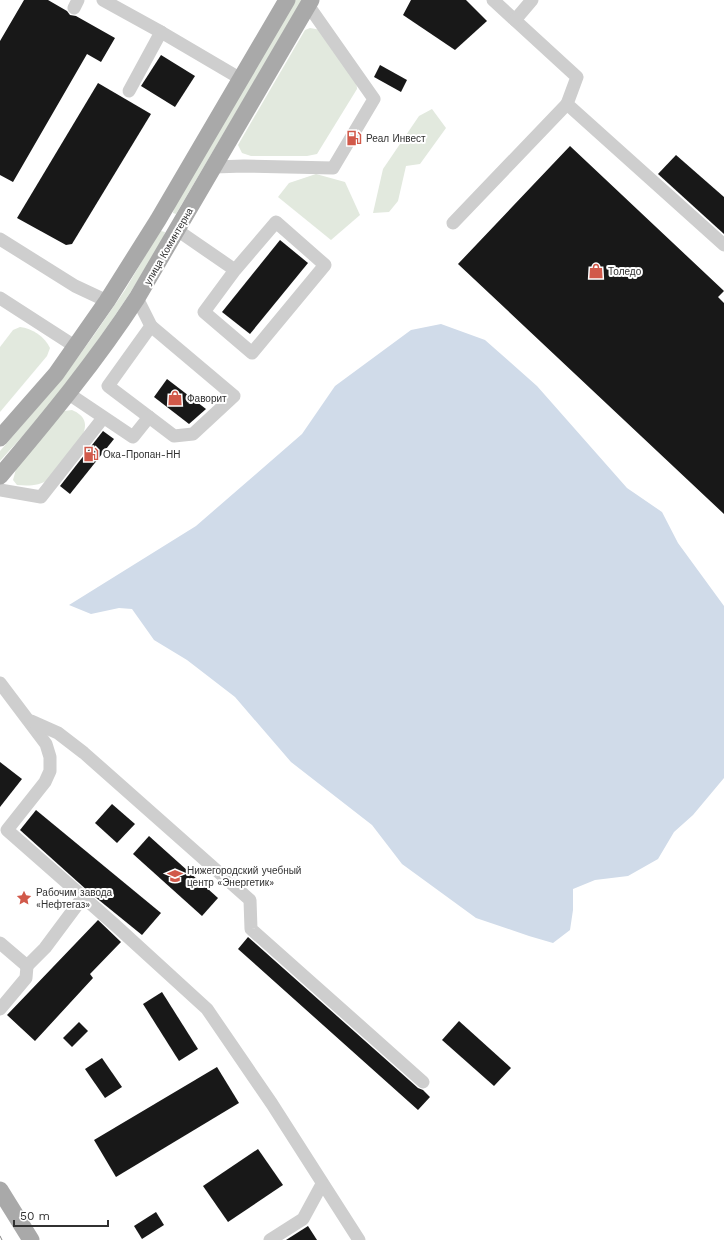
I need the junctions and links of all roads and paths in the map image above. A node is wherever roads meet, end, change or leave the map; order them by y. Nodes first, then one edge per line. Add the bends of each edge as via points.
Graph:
1 (103, 0) edge
2 (287, 0) edge
3 (493, 0) edge
4 (532, 0) edge
5 (310, 2) edge
6 (515, 20) junction
7 (161, 32) junction
8 (241, 79) junction
9 (128, 91) dead end
10 (567, 104) junction
11 (214, 167) junction
12 (158, 220) junction
13 (453, 223) dead end
14 (177, 230) junction
15 (0, 239) edge
16 (724, 245) edge
17 (235, 270) junction
18 (0, 298) edge
19 (137, 298) junction
20 (107, 301) junction
21 (151, 326) junction
22 (76, 347) junction
23 (69, 394) junction
24 (149, 417) junction
25 (103, 418) junction
26 (0, 438) edge
27 (0, 476) edge
28 (0, 490) edge
29 (0, 683) edge
30 (30, 720) junction
31 (3, 828) edge
32 (83, 897) junction
33 (0, 943) edge
34 (27, 966) junction
35 (0, 1009) edge
36 (423, 1082) dead end
37 (322, 1184) junction
38 (0, 1190) edge
39 (31, 1240) edge
40 (270, 1240) edge
41 (359, 1240) edge

1 - 7 street
2 - 8 main road
3 - 6 street
4 - 6 street
5 - 11 main road, улица Коминтерна
5 - 11 street via 374,99 333,168
6 - 10 street via 577,78
7 - 8 street
7 - 9 street
8 - 12 main road
10 - 13 street
10 - 16 street
11 - 14 main road, улица Коминтерна
12 - 14 main road
12 - 20 main road
14 - 17 street
14 - 19 main road, улица Коминтерна
15 - 20 street via 75,286
17 - 17 street via 276,222 325,265 252,353 204,312
18 - 22 street
19 - 21 street
19 - 23 main road, улица Коминтерна via 114,334
20 - 22 main road
21 - 24 street via 108,386
21 - 24 street via 234,396 193,434 174,436
22 - 26 main road
23 - 25 street
23 - 27 main road, улица Коминтерна
24 - 25 street via 132,437
25 - 28 street via 41,497
29 - 30 street
30 - 31 street via 46,744 50,757 50,771 45,782
30 - 36 street via 58,733 84,753 250,900 251,929
31 - 32 street
32 - 34 street via 45,948
32 - 37 street via 207,1009 272,1104
33 - 34 street
34 - 35 street via 26,978
37 - 40 street via 303,1218
37 - 41 street
38 - 39 main road

